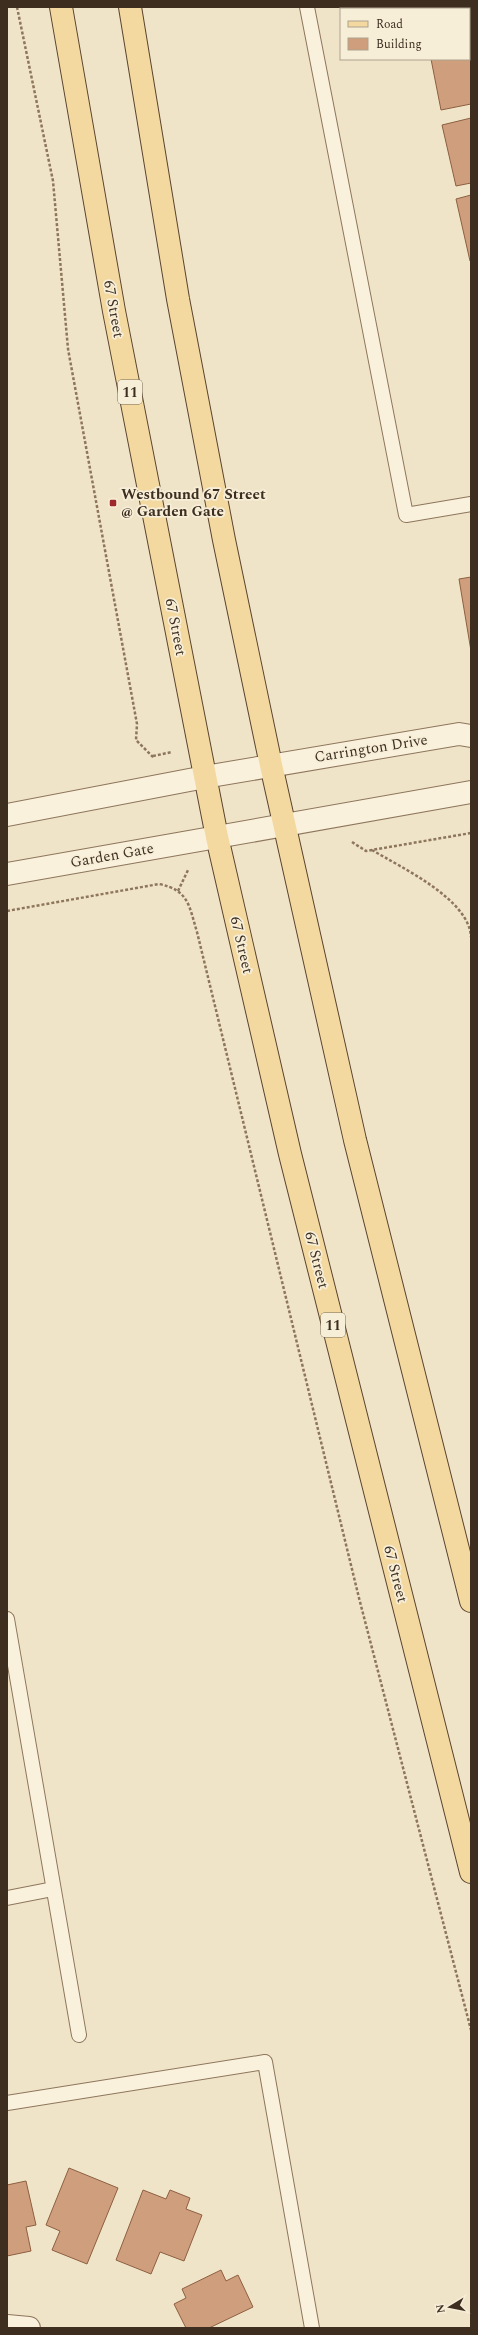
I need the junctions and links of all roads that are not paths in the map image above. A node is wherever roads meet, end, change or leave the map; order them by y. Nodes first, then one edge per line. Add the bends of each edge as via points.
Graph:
1 (61, 7) edge
2 (130, 7) edge
3 (307, 7) edge
4 (471, 504) edge
5 (471, 736) edge
6 (271, 764) junction
7 (205, 777) junction
8 (471, 792) edge
9 (7, 815) edge
10 (284, 825) junction
11 (217, 837) junction
12 (7, 874) edge
13 (471, 1601) edge
14 (7, 1619) edge
15 (471, 1872) edge
16 (53, 1889) junction
17 (7, 1898) edge
18 (78, 2035) dead end
19 (7, 2104) edge
20 (7, 2326) edge
21 (29, 2328) edge
22 (312, 2328) edge

1 - 7 main road, 67 Street / 11 via 114,311
2 - 6 main road via 179,306
3 - 4 lane via 406,515
5 - 6 street, Carrington Drive via 459,734
6 - 7 street, Carrington Drive
6 - 10 main road
7 - 9 street
7 - 11 main road, 67 Street / 11
8 - 10 street
10 - 11 street, Garden Gate
10 - 13 main road via 355,1140
11 - 12 street, Garden Gate
11 - 15 main road, 67 Street / 11 via 290,1154
14 - 16 lane
16 - 17 lane
16 - 18 lane
19 - 22 lane via 265,2062
20 - 21 street

